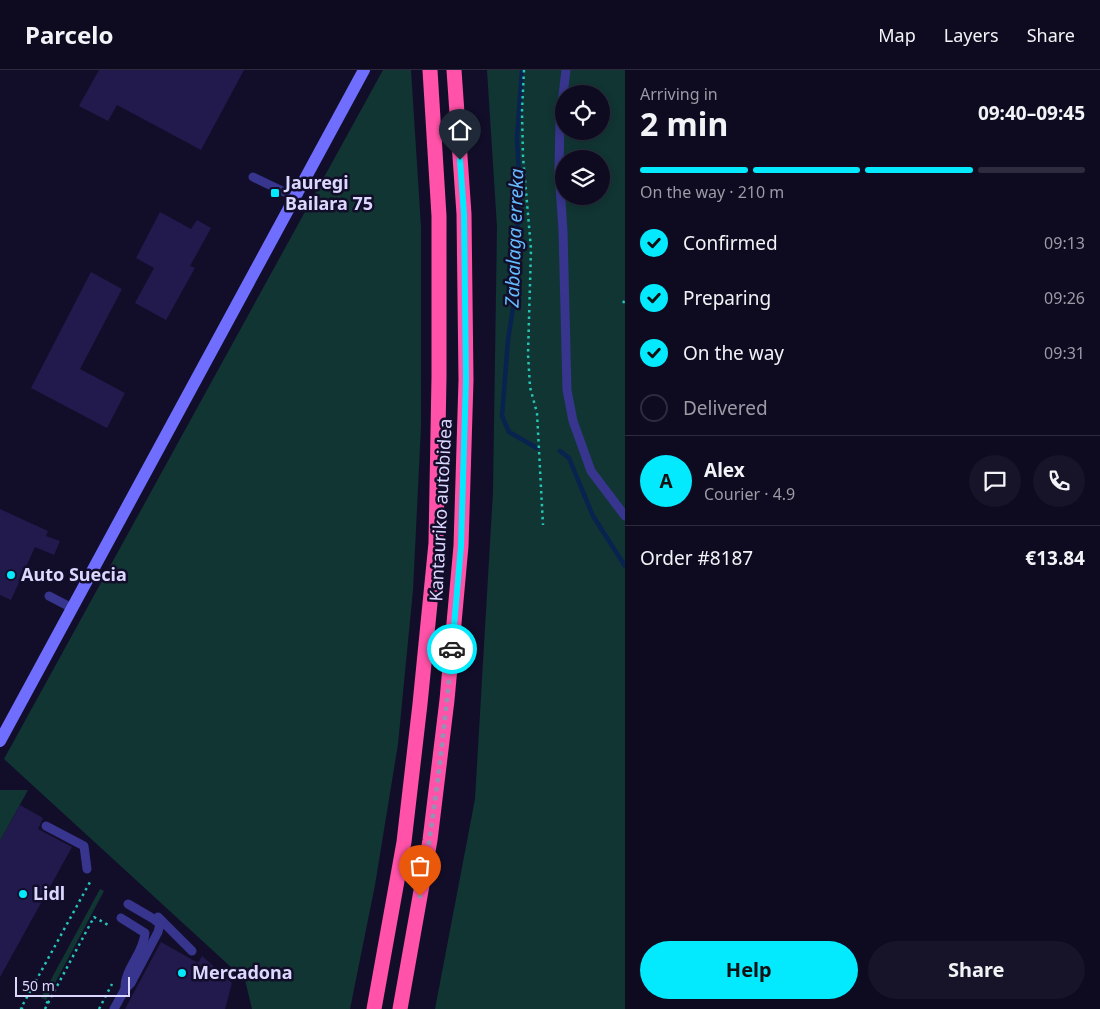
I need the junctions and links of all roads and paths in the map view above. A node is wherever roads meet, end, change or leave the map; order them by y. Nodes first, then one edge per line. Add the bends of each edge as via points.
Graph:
1 (364, 70) edge
2 (430, 70) edge
3 (454, 70) edge
4 (524, 70) edge
5 (566, 70) edge
6 (253, 177) dead end
7 (295, 197) junction
8 (625, 516) edge
9 (543, 525) dead end
10 (49, 596) dead end
11 (72, 608) junction
12 (0, 741) edge
13 (46, 826) dead end
14 (87, 869) dead end
15 (90, 882) dead end
16 (121, 918) dead end
17 (108, 925) dead end
18 (192, 951) dead end
19 (125, 989) junction
20 (23, 1009) edge
21 (44, 1009) edge
22 (114, 1009) edge
23 (374, 1009) edge
24 (400, 1009) edge

1 - 7 main road
2 - 23 highway, Kantauriko autobidea via 439,216 436,543 404,842
3 - 24 highway, Kantauriko autobidea via 464,214 466,380 461,546 430,840
4 - 9 path via 523,157 531,249 528,354 530,387 537,413
5 - 8 lane via 559,170 567,390 573,421 591,472
6 - 7 lane
7 - 11 main road
10 - 11 lane
11 - 12 main road
13 - 14 lane via 84,846
15 - 20 path via 20,1008
16 - 19 lane via 146,933 124,980
17 - 21 path via 94,917
18 - 19 lane via 162,920 128,901 160,926
19 - 22 lane

